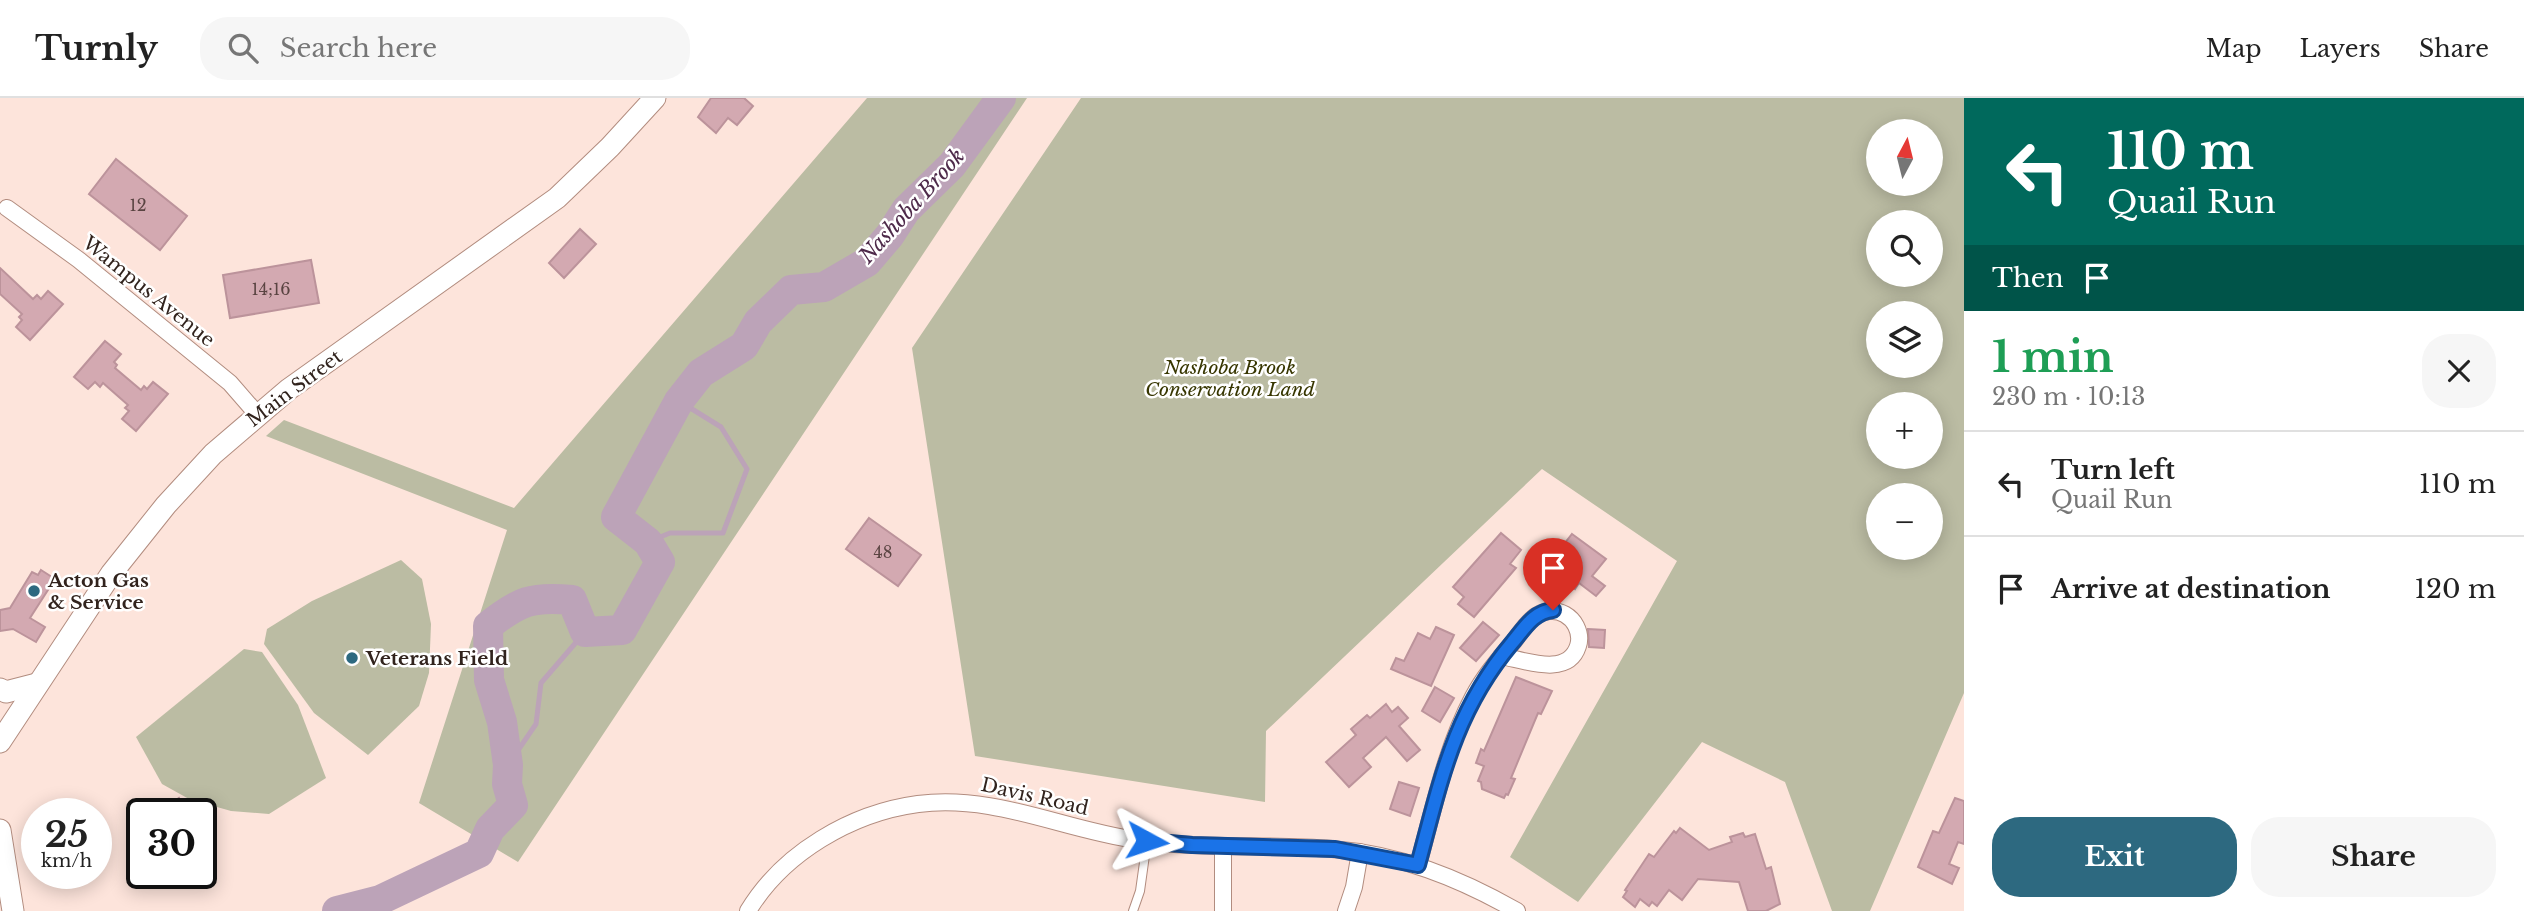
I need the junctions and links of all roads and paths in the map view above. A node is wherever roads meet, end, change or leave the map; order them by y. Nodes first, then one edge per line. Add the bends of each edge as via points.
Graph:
1 (655, 98) edge
2 (7, 208) dead end
3 (257, 414) junction
4 (1501, 656) junction
5 (37, 684) junction
6 (0, 689) edge
7 (0, 743) edge
8 (0, 830) edge
9 (1147, 841) junction
10 (1223, 846) junction
11 (1360, 852) junction
12 (1418, 865) junction
13 (8, 900) edge
14 (748, 911) edge
15 (1133, 911) edge
16 (1223, 911) edge
17 (1346, 911) edge
18 (1517, 911) edge

1 - 3 main road, Main Street via 557,198
2 - 3 street, Wampus Avenue via 79,260 230,383
3 - 5 main road, Main Street via 191,476 143,532
4 - 4 street via 1541,613 1559,611 1577,627 1576,651 1562,663
4 - 12 street via 1473,697 1449,751
5 - 6 main road via 6,692
5 - 7 main road, Main Street
8 - 13 main road
9 - 10 street, Davis Road
9 - 14 street, Davis Road via 1064,825 1000,806 915,804 861,819 811,846 769,883
9 - 15 lane
10 - 11 street, Davis Road
10 - 16 street
11 - 12 street, Davis Road
11 - 17 street
12 - 18 street, Davis Road via 1471,885

